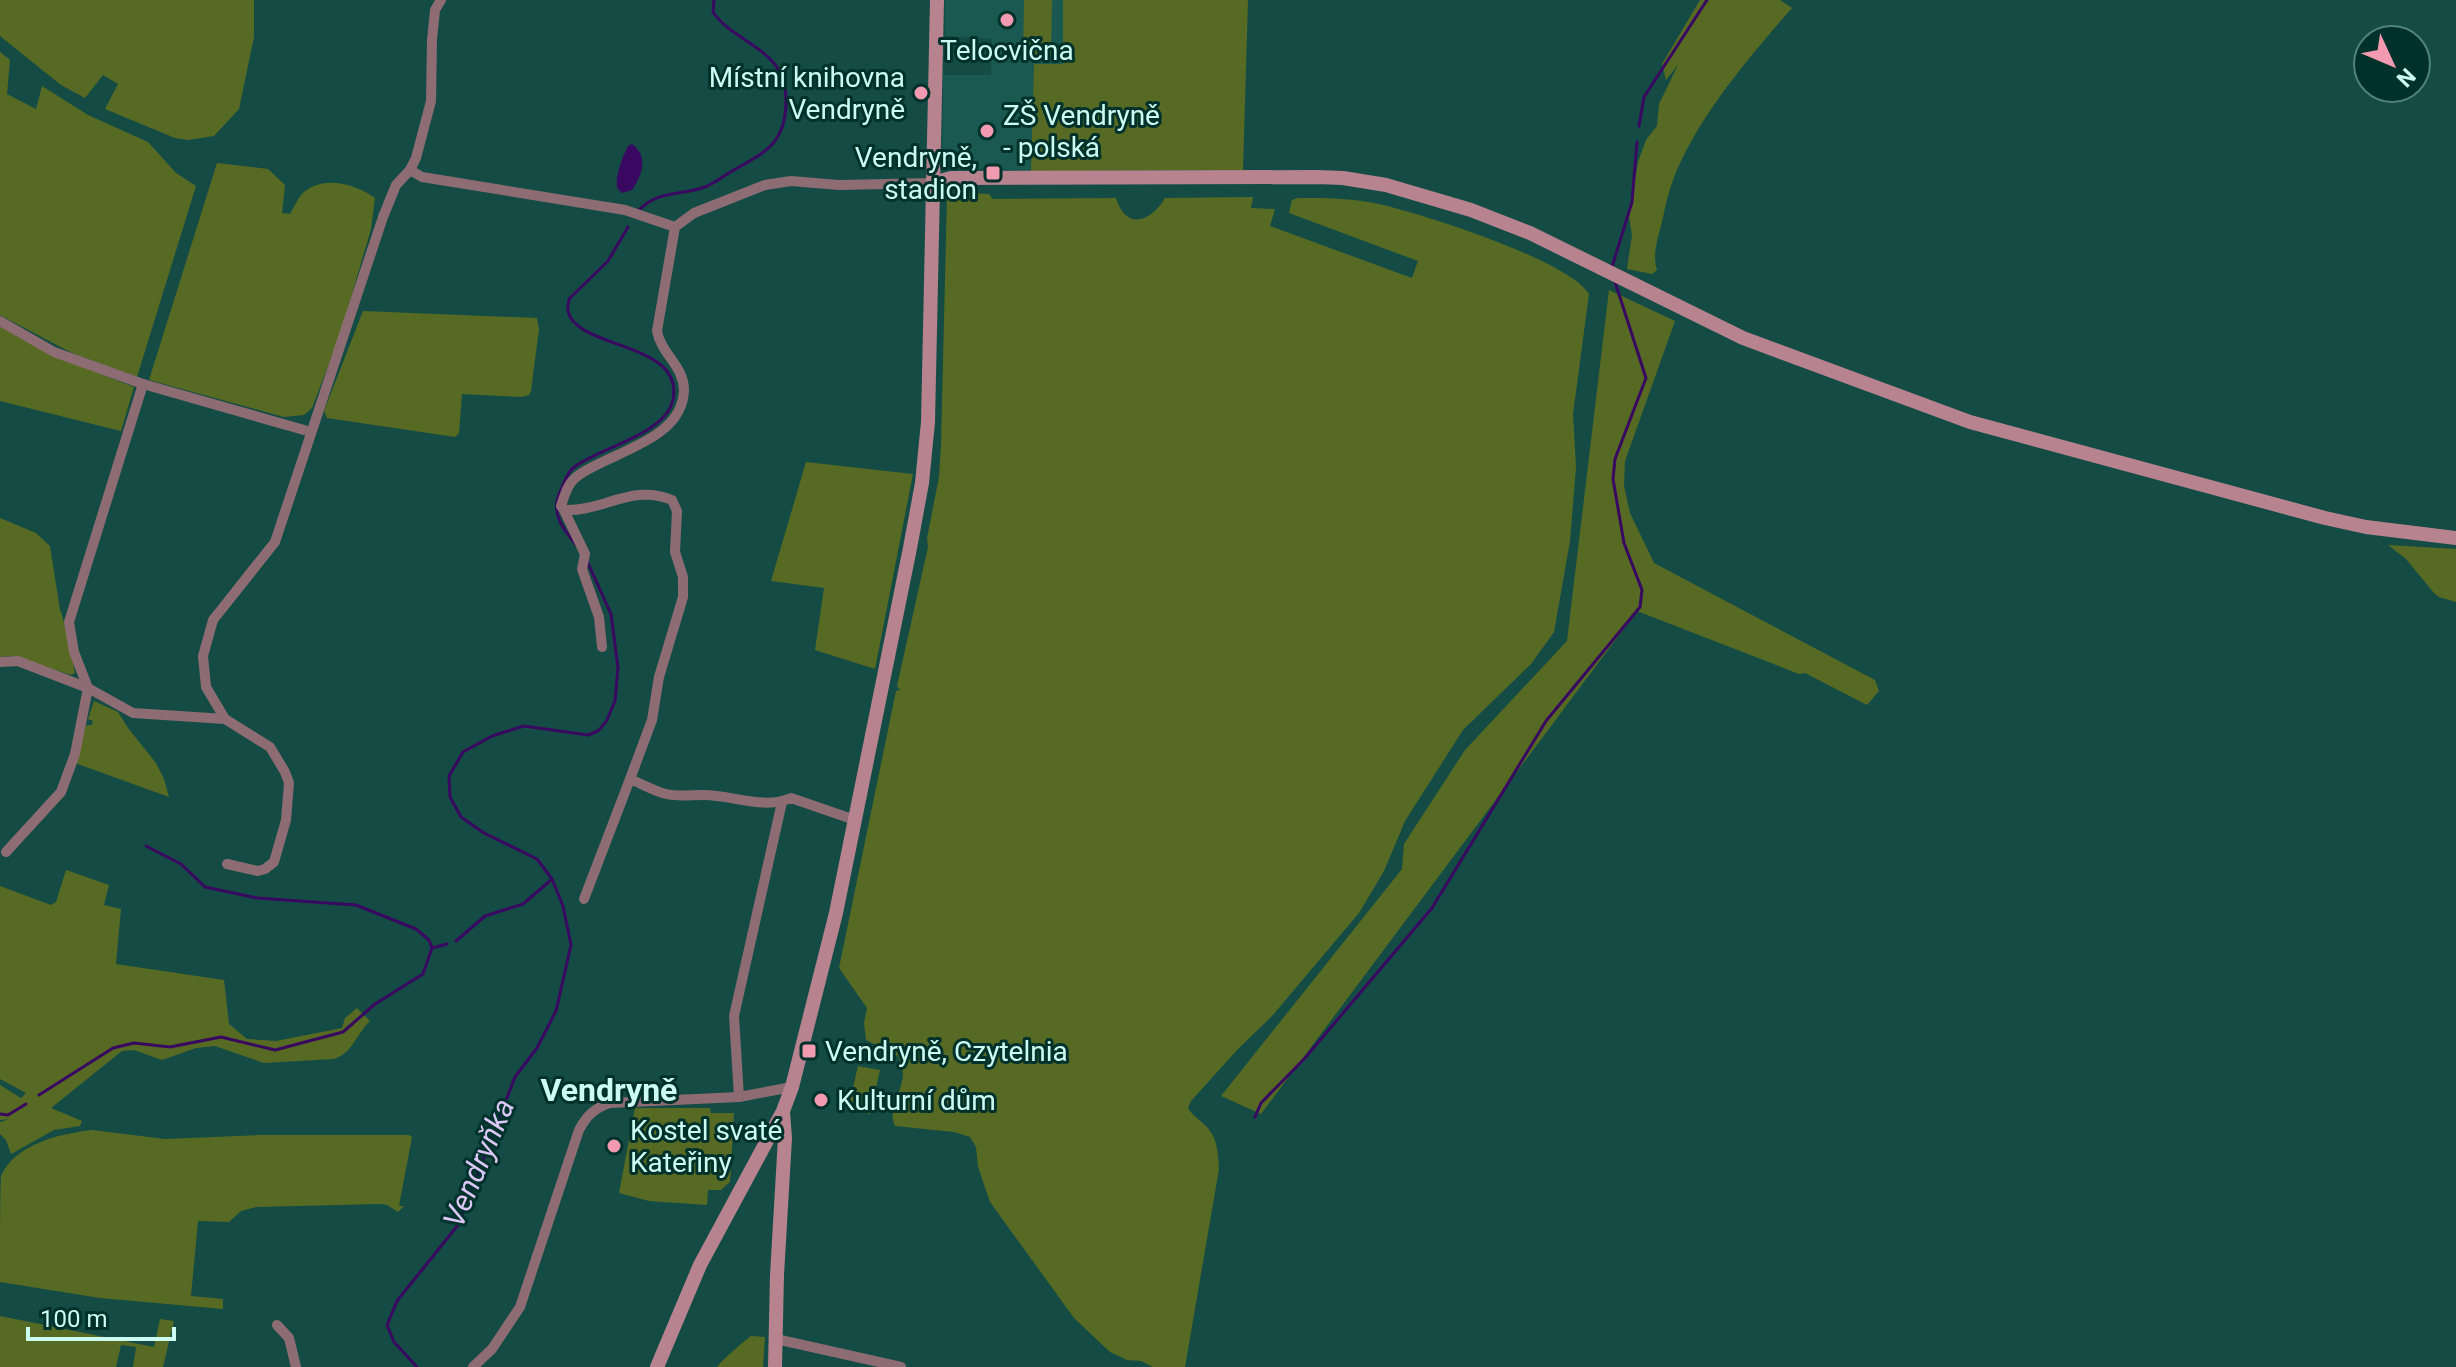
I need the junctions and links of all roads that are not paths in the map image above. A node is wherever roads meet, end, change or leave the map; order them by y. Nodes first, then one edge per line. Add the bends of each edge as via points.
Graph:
1 (441, 0) edge
2 (937, 0) edge
3 (410, 170) junction
4 (933, 183) junction
5 (675, 227) junction
6 (0, 321) edge
7 (143, 384) junction
8 (311, 432) junction
9 (564, 510) junction
10 (2456, 538) edge
11 (602, 647) dead end
12 (0, 662) edge
13 (88, 688) junction
14 (225, 719) junction
15 (630, 779) junction
16 (782, 802) junction
17 (855, 820) junction
18 (6, 852) dead end
19 (227, 864) dead end
20 (584, 899) dead end
21 (792, 1087) junction
22 (739, 1097) junction
23 (783, 1111) junction
24 (277, 1325) dead end
25 (776, 1339) junction
26 (296, 1367) edge
27 (473, 1367) edge
28 (657, 1367) edge
29 (775, 1367) edge
30 (901, 1367) edge

1 - 3 street via 432,40 431,101
2 - 4 street
3 - 5 street via 422,177 625,210
3 - 8 street via 396,185 383,217
4 - 5 street via 765,185 694,213
4 - 10 street via 951,178 1210,177 1343,178 1386,185 1530,233 1743,338 1970,422 2325,518
4 - 17 street via 922,483
5 - 9 street via 657,331 659,343 681,371 680,410 660,432 578,475 566,491
6 - 7 street via 54,352
7 - 8 street
7 - 13 street via 69,622
8 - 14 street via 275,542 213,620 203,656 206,687
9 - 11 street via 585,554
9 - 15 street via 634,494 666,497 677,511 675,552 683,597 652,720
12 - 13 street via 18,661
13 - 14 street via 133,713
13 - 18 street via 75,754 61,792
14 - 19 street via 270,747 289,783 284,831 271,866 258,871
15 - 16 street via 680,796
15 - 20 street
16 - 17 street via 791,798
16 - 22 street via 734,1016
17 - 21 street
21 - 22 street
21 - 23 street
22 - 27 street via 610,1103 588,1115 520,1307
23 - 25 street
23 - 28 street via 700,1265
24 - 26 street via 289,1338
25 - 29 street
25 - 30 street

